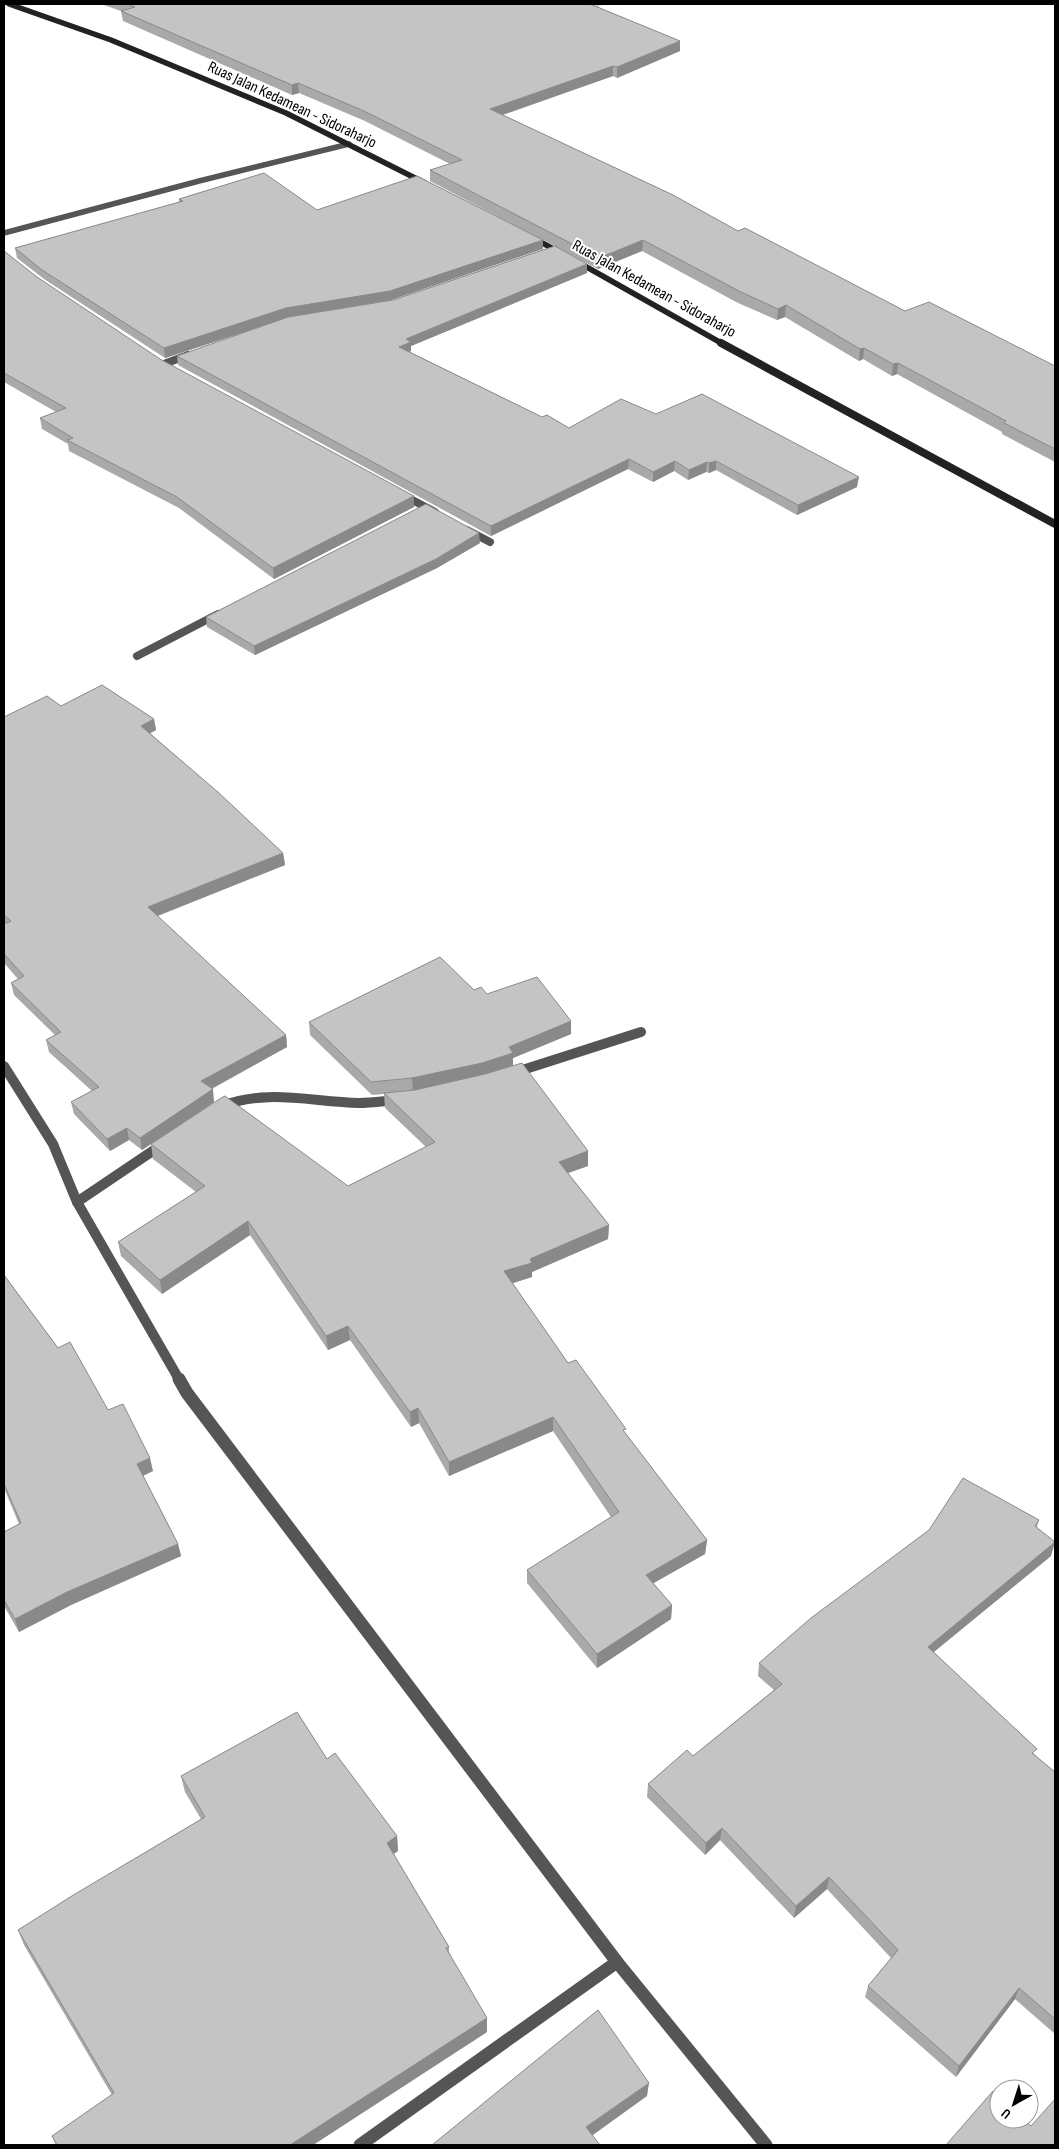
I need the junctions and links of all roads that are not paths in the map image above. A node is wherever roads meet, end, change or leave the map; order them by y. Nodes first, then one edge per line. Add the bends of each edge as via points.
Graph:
1 (8, 4) edge
2 (349, 144) junction
3 (435, 188) edge
4 (521, 232) edge
5 (4, 233) edge
6 (556, 250) junction
7 (546, 253) edge
8 (192, 354) edge
9 (156, 358) edge
10 (164, 364) junction
11 (172, 368) edge
12 (392, 489) edge
13 (426, 507) junction
14 (417, 511) edge
15 (442, 516) edge
16 (458, 524) edge
17 (1055, 524) edge
18 (490, 542) edge
19 (225, 611) edge
20 (137, 656) dead end
21 (641, 1032) dead end
22 (4, 1066) edge
23 (503, 1076) edge
24 (405, 1099) edge
25 (212, 1111) edge
26 (172, 1138) edge
27 (77, 1202) junction
28 (617, 1962) junction
29 (360, 2145) edge
30 (766, 2145) edge

1 - 2 main road, Ruas Jalan Kedamean - Sidoraharjo via 111,40 286,113
2 - 3 main road, Ruas Jalan Kedamean - Sidoraharjo
2 - 5 street
4 - 6 main road, Ruas Jalan Kedamean - Sidoraharjo
6 - 7 street
6 - 17 main road, Ruas Jalan Kedamean - Sidoraharjo
8 - 10 street
9 - 10 street
10 - 11 street
12 - 13 street
13 - 14 street
13 - 15 street
16 - 18 street
19 - 20 street
21 - 23 street
22 - 27 street via 53,1144
24 - 25 street via 361,1103 247,1097
26 - 27 street
27 - 28 street via 187,1393
28 - 29 street
28 - 30 street

